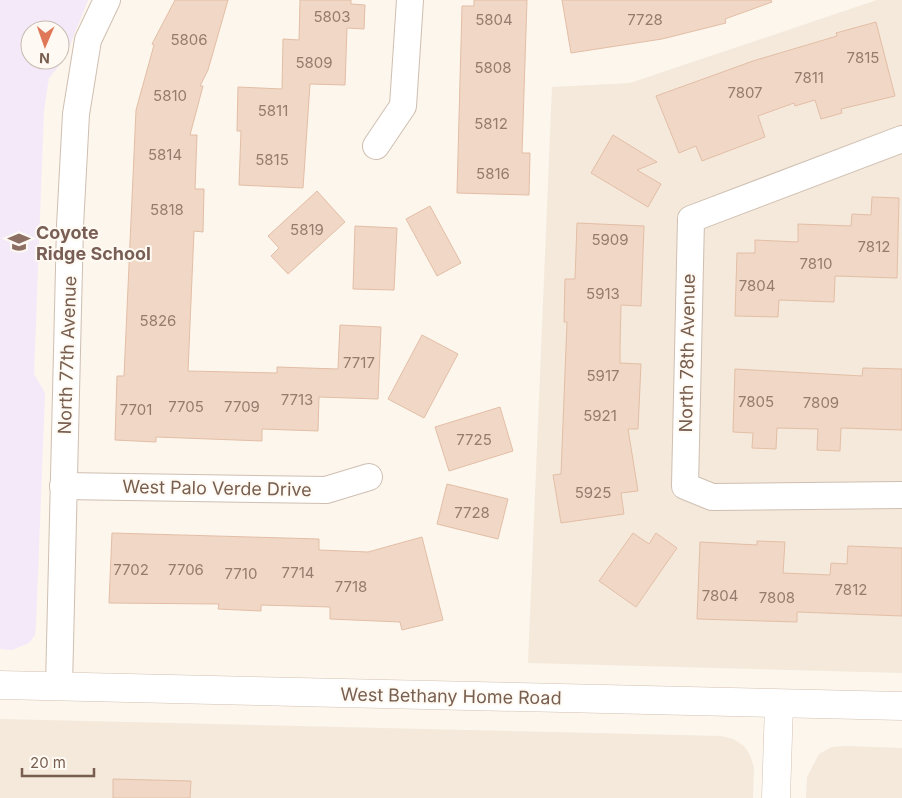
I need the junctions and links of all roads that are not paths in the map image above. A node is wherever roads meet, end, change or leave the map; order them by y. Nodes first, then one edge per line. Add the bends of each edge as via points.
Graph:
1 (107, 0) edge
2 (410, 0) edge
3 (902, 139) edge
4 (376, 146) dead end
5 (369, 477) dead end
6 (63, 486) junction
7 (902, 495) edge
8 (0, 685) edge
9 (59, 686) junction
10 (779, 704) junction
11 (902, 706) edge
12 (776, 798) edge

1 - 6 street, North 77th Avenue via 88,40 76,114
2 - 4 street via 403,106
3 - 7 street, North 78th Avenue via 690,219 685,486 712,497
5 - 6 street, West Palo Verde Drive via 326,490
6 - 9 street, North 77th Avenue
8 - 9 main road, West Bethany Home Road
9 - 10 main road, West Bethany Home Road
10 - 11 main road, West Bethany Home Road
10 - 12 main road

